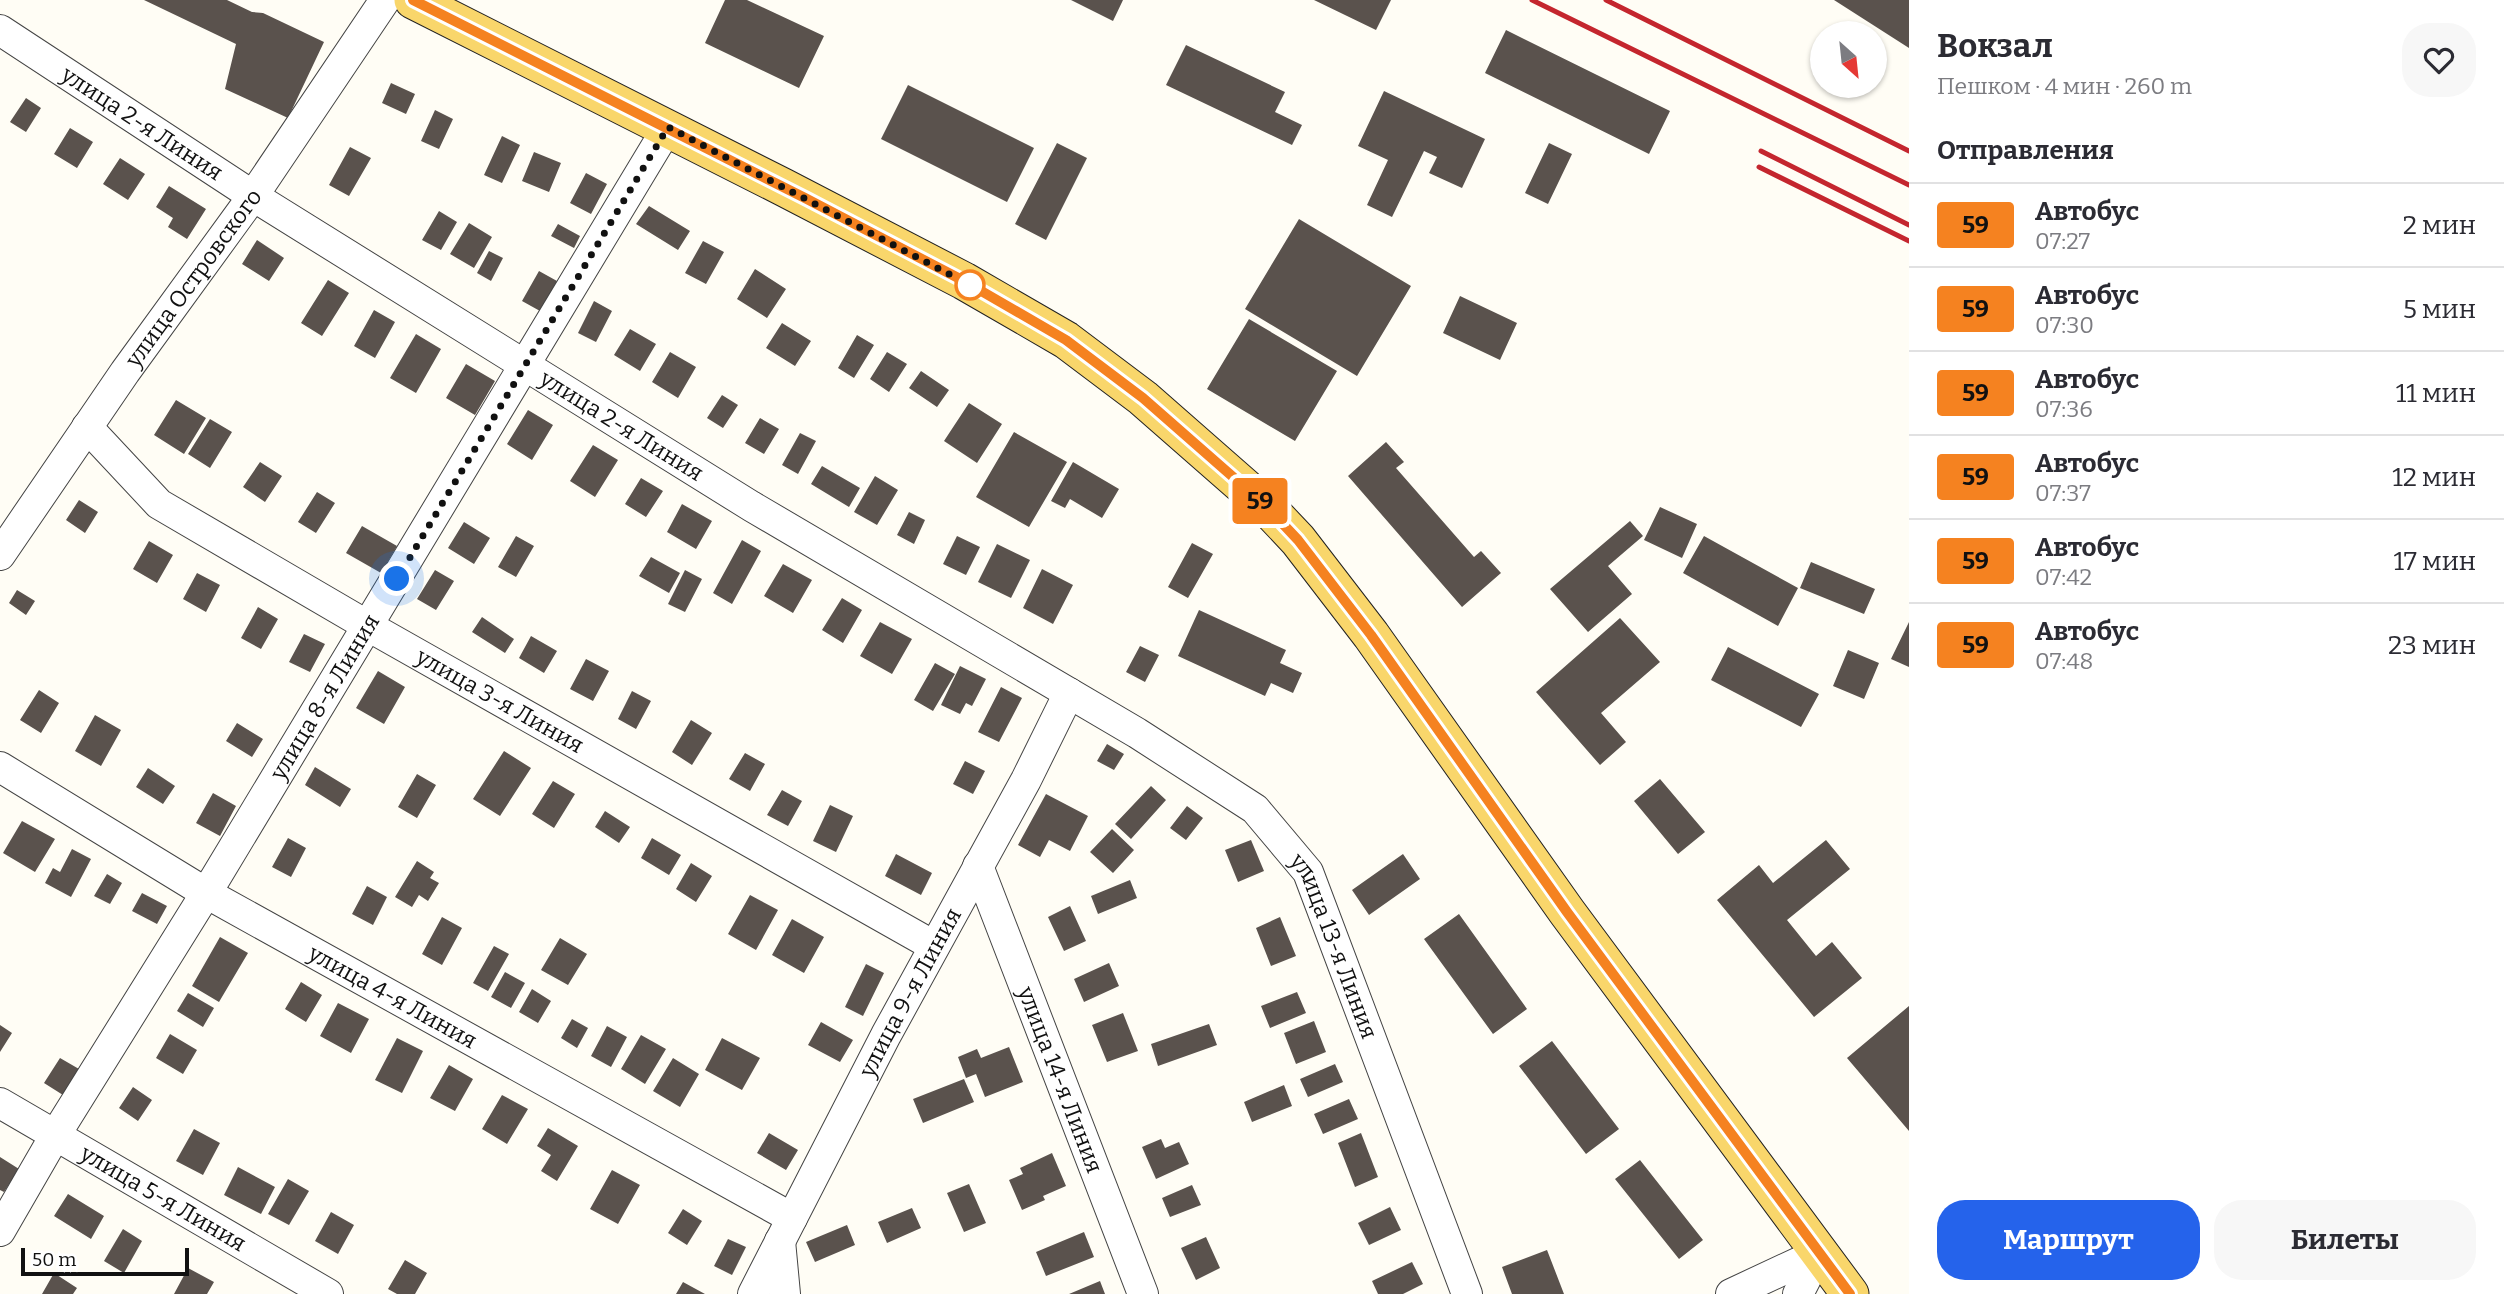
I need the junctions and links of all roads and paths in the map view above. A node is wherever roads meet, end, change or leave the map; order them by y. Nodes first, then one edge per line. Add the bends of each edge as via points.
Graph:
1 (385, 0) edge
2 (413, 0) edge
3 (0, 30) edge
4 (668, 127) junction
5 (253, 196) junction
6 (526, 365) junction
7 (87, 427) junction
8 (0, 555) edge
9 (368, 626) junction
10 (1072, 695) junction
11 (0, 767) edge
12 (978, 866) junction
13 (206, 893) junction
14 (934, 946) junction
15 (0, 1103) edge
16 (55, 1134) junction
17 (786, 1229) junction
18 (0, 1231) edge
19 (1819, 1253) junction
20 (328, 1294) edge
21 (753, 1294) edge
22 (785, 1294) edge
23 (1143, 1294) edge
24 (1467, 1294) edge
25 (1731, 1294) edge
26 (1798, 1294) edge
27 (1850, 1294) edge

1 - 5 street, улица Островского
2 - 4 main road
3 - 5 street, улица 2-я Линия
4 - 6 street, улица 8-я Линия
4 - 19 main road via 964,281 1066,340 1143,398 1265,505 1371,635 1567,912
5 - 6 street, улица 2-я Линия
5 - 7 street, улица Островского
6 - 9 street, улица 8-я Линия
6 - 10 street, улица 2-я Линия via 751,506
7 - 8 street, улица Островского
7 - 9 street, улица 3-я Линия via 159,504
9 - 13 street, улица 8-я Линия
9 - 14 street, улица 3-я Линия
10 - 12 street, улица 9-я Линия
10 - 24 street, улица 13-я Линия via 1255,809 1308,872
11 - 13 street, улица 4-я Линия
12 - 14 street, улица 9-я Линия
12 - 23 street, улица 14-я Линия
13 - 16 street, улица 8-я Линия
13 - 17 street, улица 4-я Линия
14 - 17 street, улица 9-я Линия
15 - 16 street, улица 5-я Линия
16 - 18 street, улица 8-я Линия
16 - 20 street, улица 5-я Линия
17 - 21 street, улица 9-я Линия
17 - 22 street
19 - 25 street
19 - 26 street
19 - 27 main road

